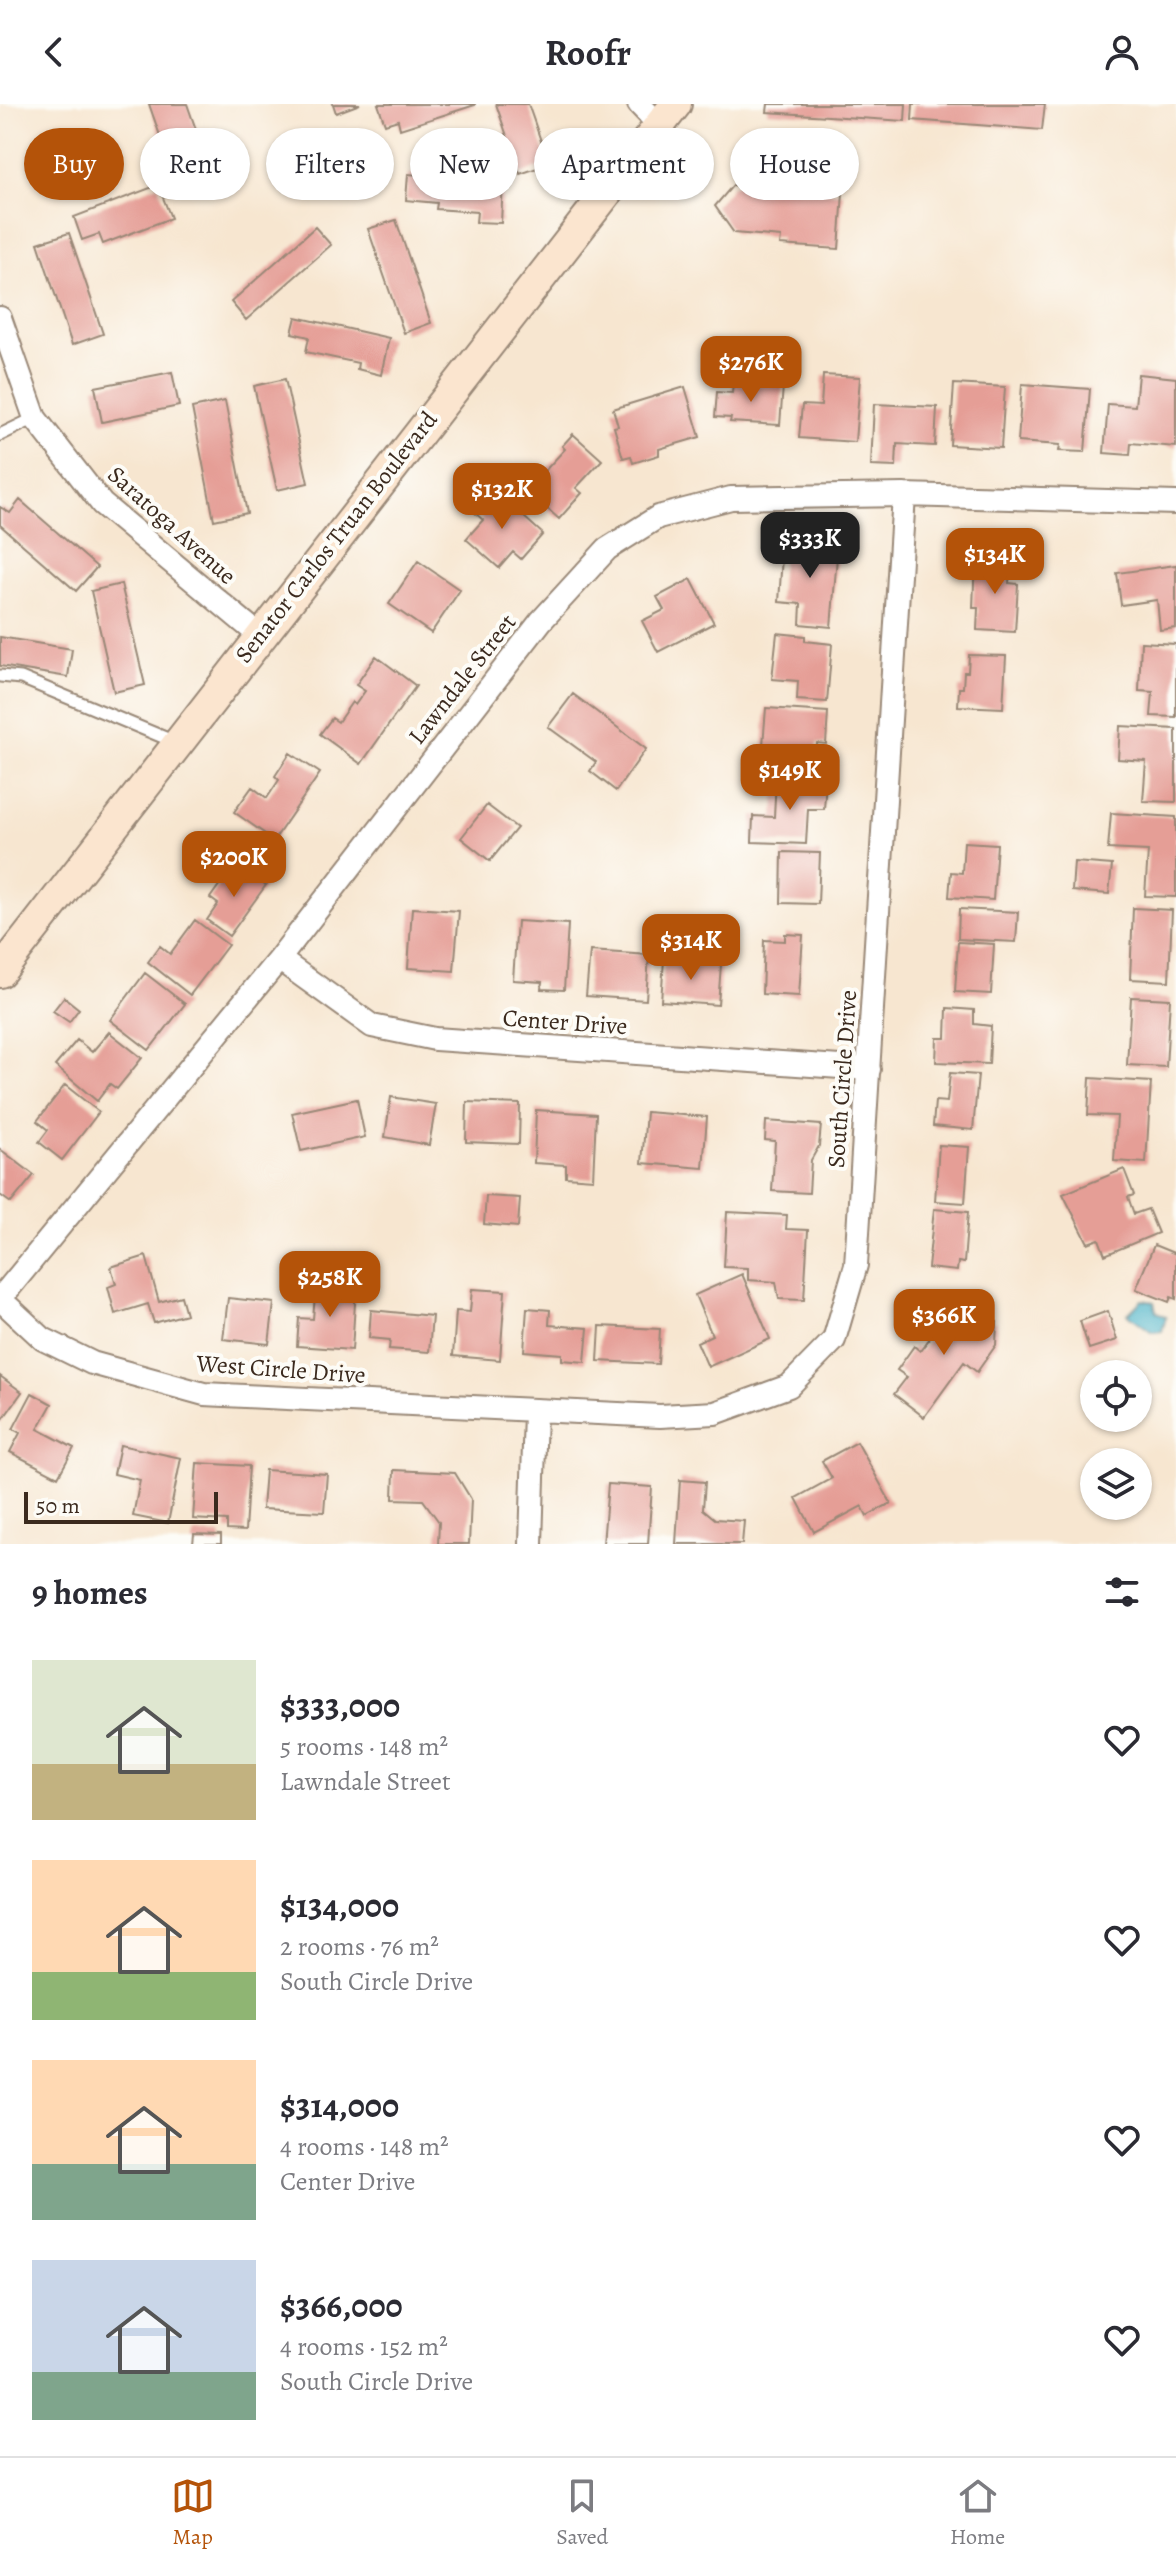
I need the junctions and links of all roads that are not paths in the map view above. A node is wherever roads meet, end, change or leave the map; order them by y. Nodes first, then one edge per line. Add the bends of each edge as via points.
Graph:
1 (658, 111) edge
2 (0, 318) edge
3 (35, 418) junction
4 (0, 435) edge
5 (904, 495) junction
6 (1176, 503) edge
7 (259, 635) junction
8 (0, 676) edge
9 (177, 742) junction
10 (279, 959) junction
11 (0, 972) edge
12 (869, 1069) junction
13 (0, 1299) edge
14 (535, 1412) junction
15 (531, 1544) edge

1 - 7 main road, Senator Carlos Truan Boulevard
2 - 3 street, Saratoga Avenue
3 - 4 lane
3 - 7 street, Saratoga Avenue via 102,504
5 - 6 street, Lawndale Street
5 - 10 street, Lawndale Street via 731,498 658,517 607,549 541,621
5 - 12 street, South Circle Drive
7 - 9 main road, Senator Carlos Truan Boulevard
8 - 9 lane via 21,678
9 - 11 main road, Senator Carlos Truan Boulevard
10 - 12 street, Center Drive via 372,1026 435,1039
10 - 13 street, Lawndale Street
12 - 14 street, South Circle Drive via 856,1265 834,1340 789,1386 715,1413
13 - 14 street, West Circle Drive via 43,1339 92,1363 204,1394
14 - 15 street

